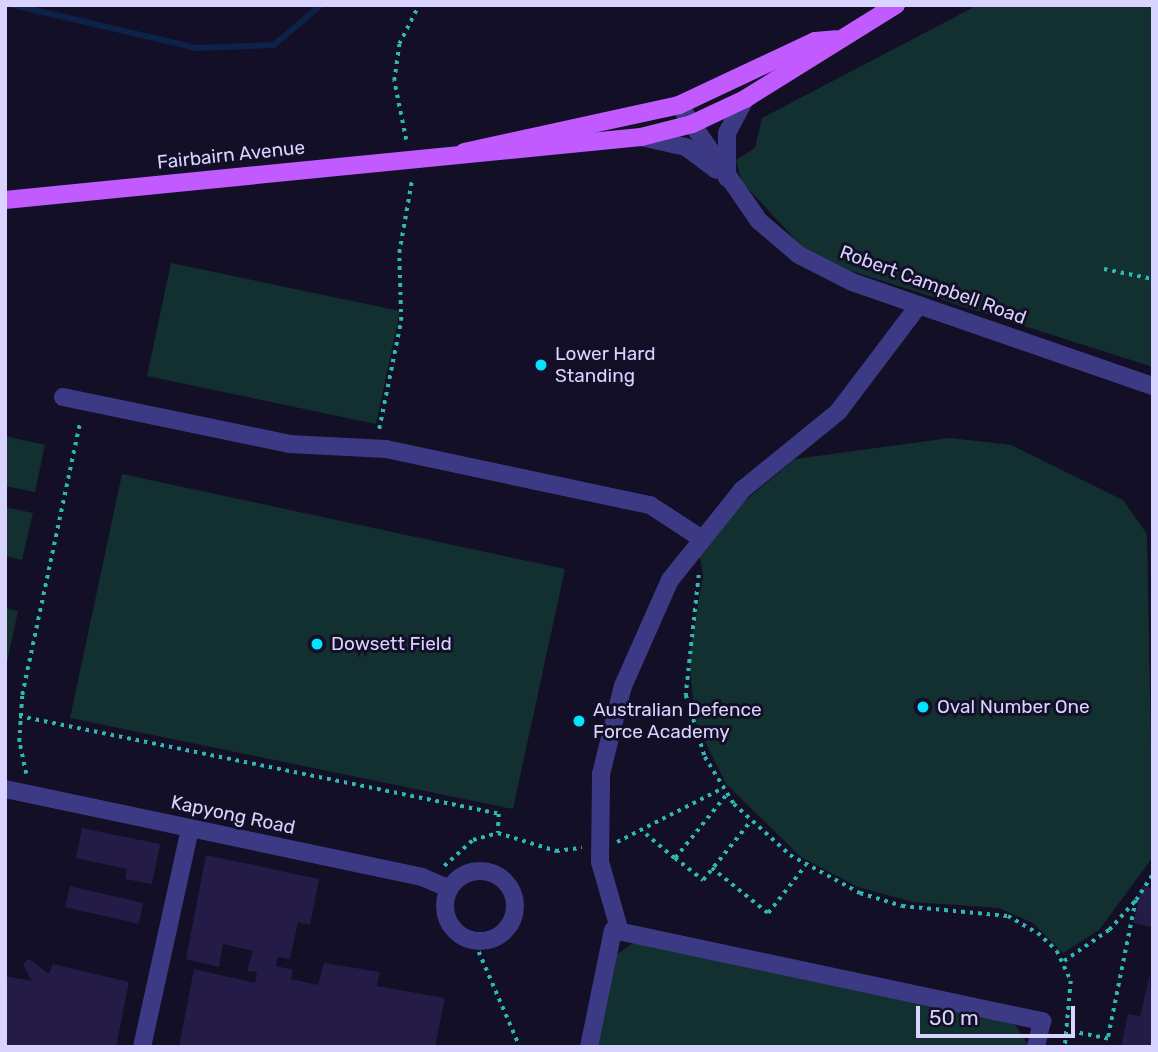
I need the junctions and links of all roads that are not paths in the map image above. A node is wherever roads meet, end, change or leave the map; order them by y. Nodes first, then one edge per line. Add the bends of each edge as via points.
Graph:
1 (896, 5) edge
2 (836, 39) junction
3 (745, 99) junction
4 (679, 105) junction
5 (692, 124) junction
6 (640, 137) junction
7 (462, 153) junction
8 (727, 178) junction
9 (5, 200) edge
10 (919, 305) junction
11 (1153, 386) edge
12 (63, 397) dead end
13 (696, 541) junction
14 (13, 784) edge
15 (190, 828) junction
16 (450, 889) dead end
17 (620, 932) junction
18 (142, 1047) edge
19 (589, 1047) edge
20 (1036, 1047) edge

1 - 2 main road, Fairbairn Avenue
2 - 3 main road, Fairbairn Avenue via 820,57
2 - 4 main road, Fairbairn Avenue via 814,41
3 - 5 main road, Fairbairn Avenue
3 - 8 street via 727,133
4 - 5 street, Robert Campbell Road
4 - 7 main road, Fairbairn Avenue
5 - 6 main road, Fairbairn Avenue
5 - 8 street, Robert Campbell Road
6 - 7 main road, Fairbairn Avenue via 485,156
6 - 8 street, Robert Campbell Road via 686,147
7 - 9 main road, Fairbairn Avenue
8 - 10 street, Robert Campbell Road via 759,221 800,255
10 - 11 street, Robert Campbell Road
10 - 13 street via 838,412 742,490
12 - 13 street via 289,444 375,448 650,505
13 - 17 street via 670,580 623,686 601,774 600,862
14 - 15 street, Kapyong Road
15 - 16 street, Kapyong Road via 422,877
15 - 18 street
17 - 19 street via 613,930
17 - 20 street via 1042,1021

